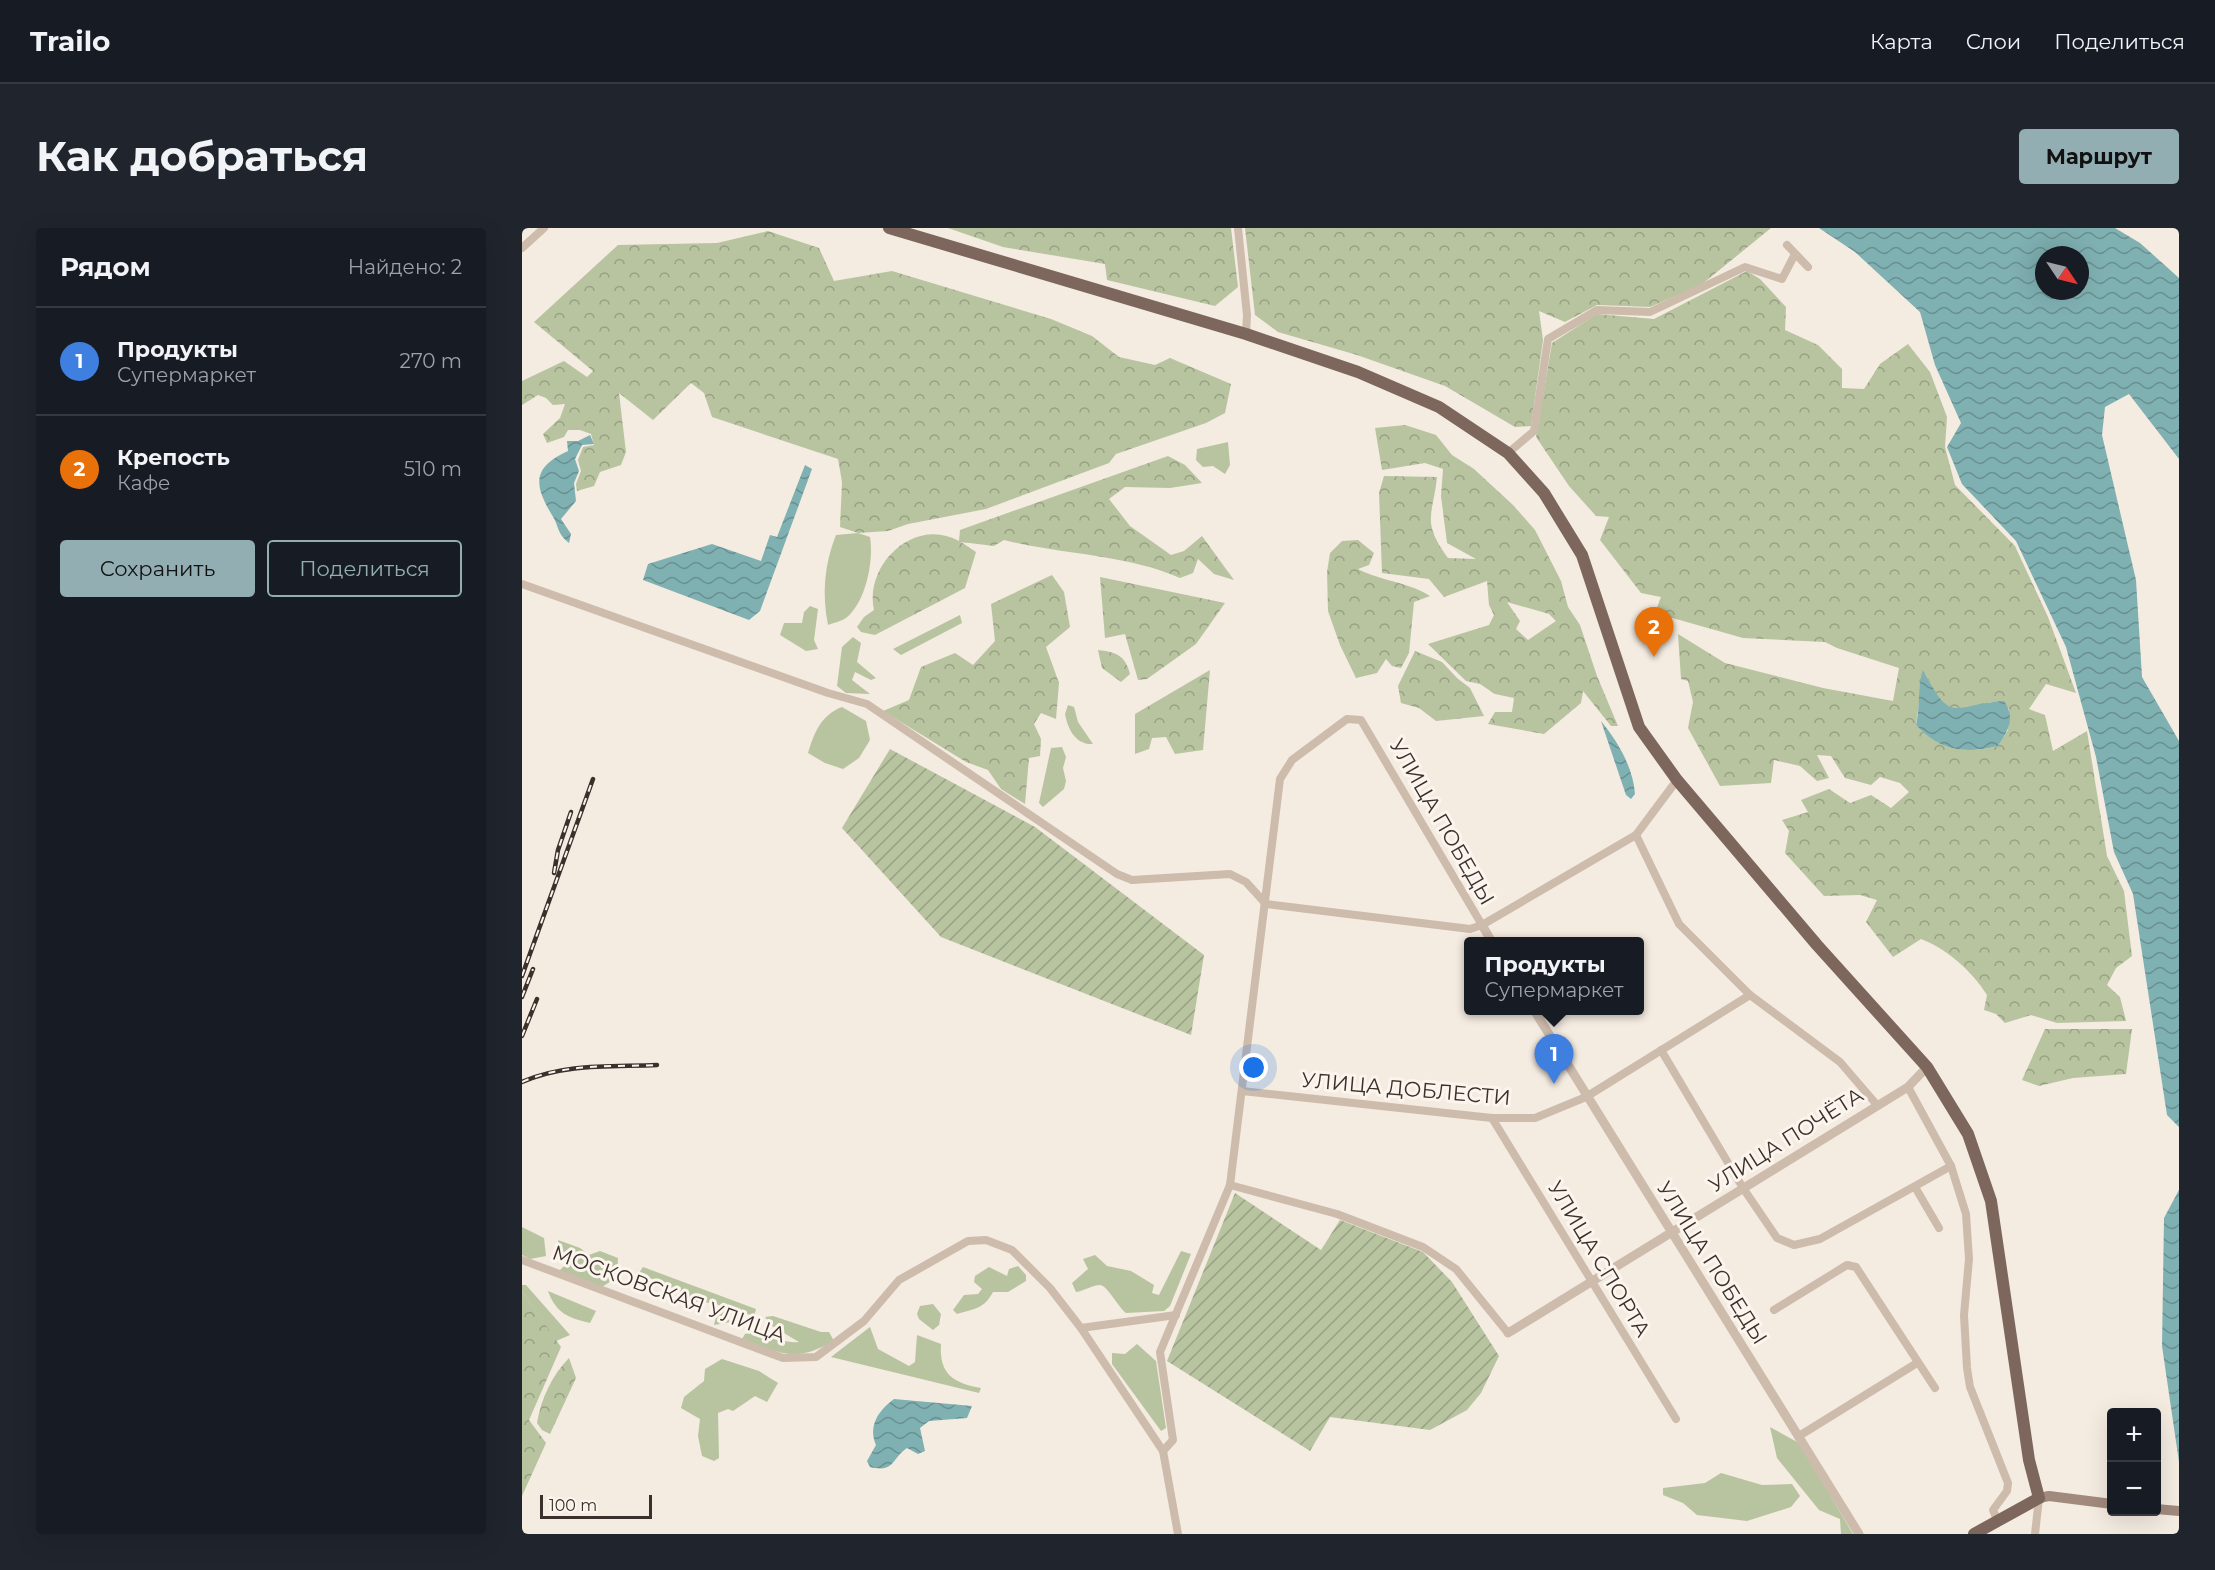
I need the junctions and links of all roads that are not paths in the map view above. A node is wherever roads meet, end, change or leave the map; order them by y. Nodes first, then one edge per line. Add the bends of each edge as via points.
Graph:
1 (544, 228) edge
2 (889, 228) edge
3 (1238, 228) edge
4 (1787, 245) dead end
5 (522, 248) edge
6 (1795, 254) junction
7 (1808, 267) dead end
8 (1246, 334) junction
9 (1508, 453) junction
10 (522, 584) edge
11 (1677, 780) junction
12 (1636, 835) junction
13 (1266, 904) junction
14 (1482, 925) junction
15 (1488, 937) edge
16 (1750, 995) junction
17 (1536, 1015) edge
18 (1661, 1050) junction
19 (1927, 1067) junction
20 (1908, 1087) junction
21 (1242, 1091) junction
22 (1586, 1097) junction
23 (1877, 1105) junction
24 (1492, 1118) junction
25 (1951, 1166) junction
26 (1230, 1185) junction
27 (1915, 1186) junction
28 (1743, 1188) junction
29 (1939, 1228) dead end
30 (1671, 1232) junction
31 (522, 1260) edge
32 (1590, 1282) junction
33 (1774, 1310) dead end
34 (1176, 1315) junction
35 (1081, 1328) junction
36 (1508, 1334) joint
37 (1917, 1363) junction
38 (1935, 1388) dead end
39 (1676, 1419) dead end
40 (1799, 1436) junction
41 (1163, 1451) junction
42 (2039, 1498) junction
43 (2107, 1503) edge
44 (2161, 1509) edge
45 (2179, 1511) edge
46 (1998, 1522) junction
47 (1178, 1534) edge
48 (1859, 1534) edge
49 (1974, 1534) edge
50 (2035, 1534) edge

1 - 5 street
2 - 8 main road
3 - 8 street
4 - 6 street
6 - 7 street
6 - 9 street via 1782,279 1745,267 1650,312 1597,310 1566,326 1548,339 1534,431
8 - 9 main road via 1358,372 1438,407
9 - 11 main road via 1544,493 1582,555 1639,727
10 - 13 street via 867,704 1104,867 1132,880 1230,874 1246,882
11 - 12 street
11 - 19 main road
12 - 14 street
12 - 16 street via 1679,924
13 - 14 street via 1470,929
13 - 14 street, УЛИЦА ПОБЕДЫ via 1280,779 1292,760 1347,719 1361,720
13 - 21 street
14 - 15 street, УЛИЦА ПОБЕДЫ
16 - 18 street, УЛИЦА ДОБЛЕСТИ
16 - 23 street via 1840,1062
17 - 22 street, УЛИЦА ПОБЕДЫ
18 - 22 street, УЛИЦА ДОБЛЕСТИ
18 - 28 street
19 - 20 street, УЛИЦА ПОЧЁТА
19 - 42 main road via 1968,1134 1991,1201 2029,1460
20 - 23 street, УЛИЦА ПОЧЁТА
20 - 25 street
21 - 24 street, УЛИЦА ДОБЛЕСТИ
21 - 26 street
22 - 24 street, УЛИЦА ДОБЛЕСТИ via 1535,1118
22 - 30 street, УЛИЦА ПОБЕДЫ
23 - 28 street, УЛИЦА ПОЧЁТА
24 - 32 street, УЛИЦА СПОРТА
25 - 27 street
25 - 46 street via 1966,1214 1969,1259 1964,1315 1970,1387 2008,1483 2007,1491 1993,1510
26 - 34 street
26 - 36 street via 1337,1214 1423,1247 1456,1269
27 - 28 street via 1820,1239 1794,1245 1777,1238
27 - 29 street
28 - 30 street, УЛИЦА ПОЧЁТА
30 - 32 street, УЛИЦА ПОЧЁТА
30 - 40 street, УЛИЦА ПОБЕДЫ
31 - 35 street, МОСКОВСКАЯ УЛИЦА via 783,1358 816,1357 864,1321 899,1280 968,1241 986,1240 1012,1250 1050,1288
32 - 36 street, УЛИЦА ПОЧЁТА
32 - 39 street, УЛИЦА СПОРТА
33 - 37 street via 1847,1265 1856,1267
34 - 35 street
34 - 41 street via 1160,1352 1173,1440
35 - 41 street, МОСКОВСКАЯ УЛИЦА
37 - 38 street
37 - 40 street
40 - 48 street, УЛИЦА ПОБЕДЫ
41 - 47 street
42 - 43 main road
42 - 46 main road
42 - 50 street
44 - 45 main road
46 - 49 main road

